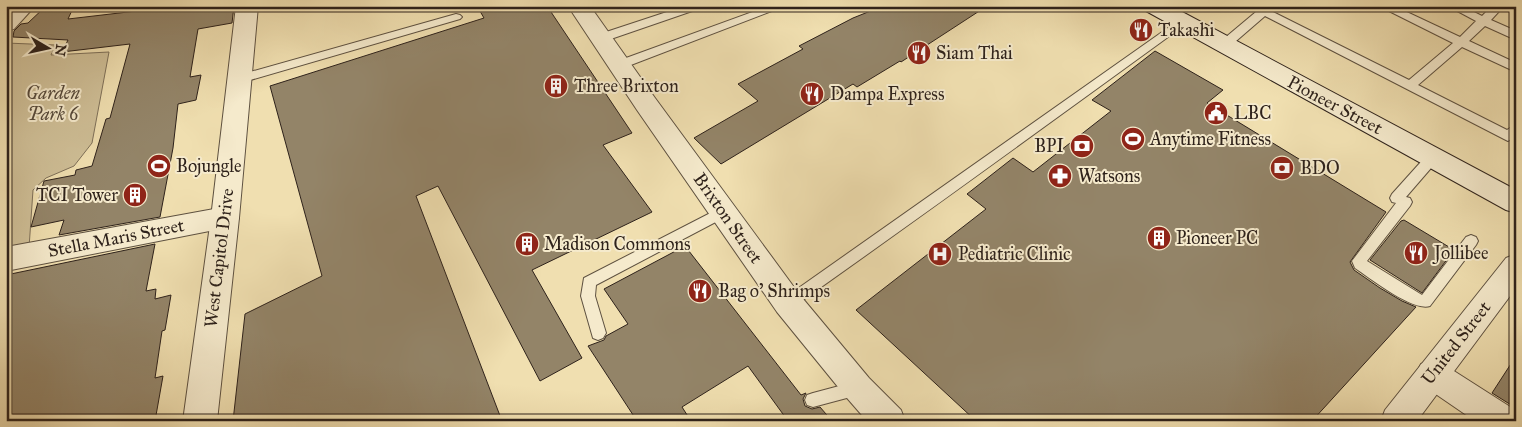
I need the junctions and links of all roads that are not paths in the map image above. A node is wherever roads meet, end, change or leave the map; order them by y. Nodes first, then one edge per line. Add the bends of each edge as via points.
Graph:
1 (24, 6) edge
2 (246, 6) edge
3 (579, 6) edge
4 (697, 6) edge
5 (780, 6) edge
6 (1154, 6) edge
7 (1384, 6) edge
8 (1453, 6) edge
9 (1498, 6) edge
10 (1266, 9) edge
11 (456, 17) dead end
12 (1482, 20) junction
13 (1182, 22) junction
14 (6, 24) edge
15 (1516, 36) edge
16 (601, 38) junction
17 (1461, 42) junction
18 (1224, 45) junction
19 (619, 65) junction
20 (1516, 68) edge
21 (240, 79) junction
22 (1410, 86) junction
23 (1516, 128) edge
24 (1433, 157) junction
25 (1516, 203) edge
26 (724, 211) junction
27 (225, 218) junction
28 (1471, 241) dead end
29 (6, 258) edge
30 (1516, 266) edge
31 (788, 303) junction
32 (598, 333) dead end
33 (1432, 374) junction
34 (858, 388) junction
35 (813, 400) dead end
36 (200, 421) edge
37 (889, 421) edge
38 (1397, 421) edge
39 (1503, 421) edge

1 - 14 street
2 - 21 street, West Capitol Drive
3 - 16 street, Brixton Street
4 - 16 lane
5 - 19 lane
6 - 13 street, Pioneer Street
7 - 17 lane
8 - 12 lane
9 - 12 lane
10 - 18 lane
10 - 22 lane
11 - 21 lane
12 - 15 lane
12 - 17 lane
13 - 18 street, Pioneer Street
13 - 31 lane
16 - 19 street, Brixton Street
17 - 20 lane
17 - 22 lane
18 - 24 street, Pioneer Street
19 - 26 street, Brixton Street
21 - 27 street, West Capitol Drive
22 - 23 lane via 1508,136
24 - 25 street, Pioneer Street
24 - 28 lane via 1359,261 1360,264 1424,302
26 - 31 street, Brixton Street
26 - 32 lane via 589,282 588,296
27 - 29 street, Stella Maris Street
27 - 36 street, West Capitol Drive
30 - 33 street, United Street
31 - 34 street, Brixton Street
33 - 38 street, United Street
33 - 39 street
34 - 35 lane
34 - 37 street, Brixton Street

